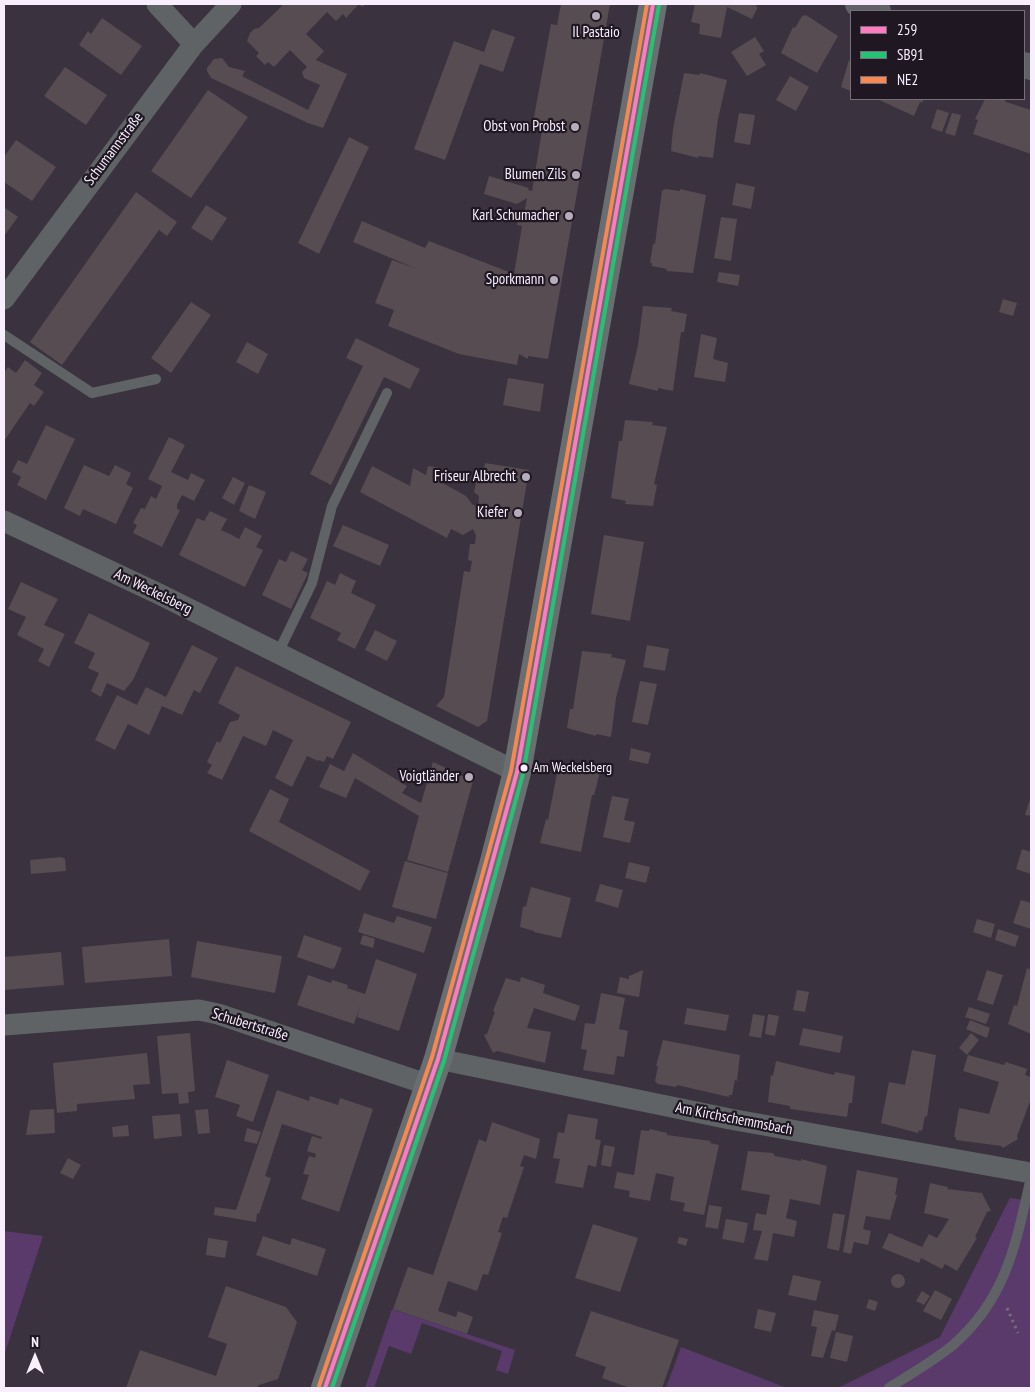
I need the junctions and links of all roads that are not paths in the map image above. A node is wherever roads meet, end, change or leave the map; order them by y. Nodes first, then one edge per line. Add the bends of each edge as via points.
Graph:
1 (157, 4) edge
2 (231, 4) edge
3 (653, 4) edge
4 (858, 4) edge
5 (875, 10) edge
6 (194, 44) junction
7 (4, 299) edge
8 (4, 335) edge
9 (156, 379) dead end
10 (387, 393) dead end
11 (4, 521) edge
12 (278, 653) junction
13 (517, 772) junction
14 (4, 1025) edge
15 (438, 1059) junction
16 (429, 1085) junction
17 (1031, 1173) edge
18 (1031, 1177) edge
19 (325, 1388) edge
20 (889, 1388) edge

1 - 6 street
2 - 6 street, Schumannstraße
3 - 13 main road
4 - 5 street
6 - 7 street, Schumannstraße
8 - 9 lane via 92,393
10 - 12 lane via 332,506 312,583
11 - 12 street, Am Weckelsberg
12 - 13 street, Am Weckelsberg
13 - 15 main road
14 - 16 street, Schubertstraße via 199,1010
15 - 16 main road
15 - 17 street, Am Kirchschemmsbach via 730,1119
16 - 19 main road
18 - 20 lane via 1014,1252 1004,1278 980,1316 953,1345

